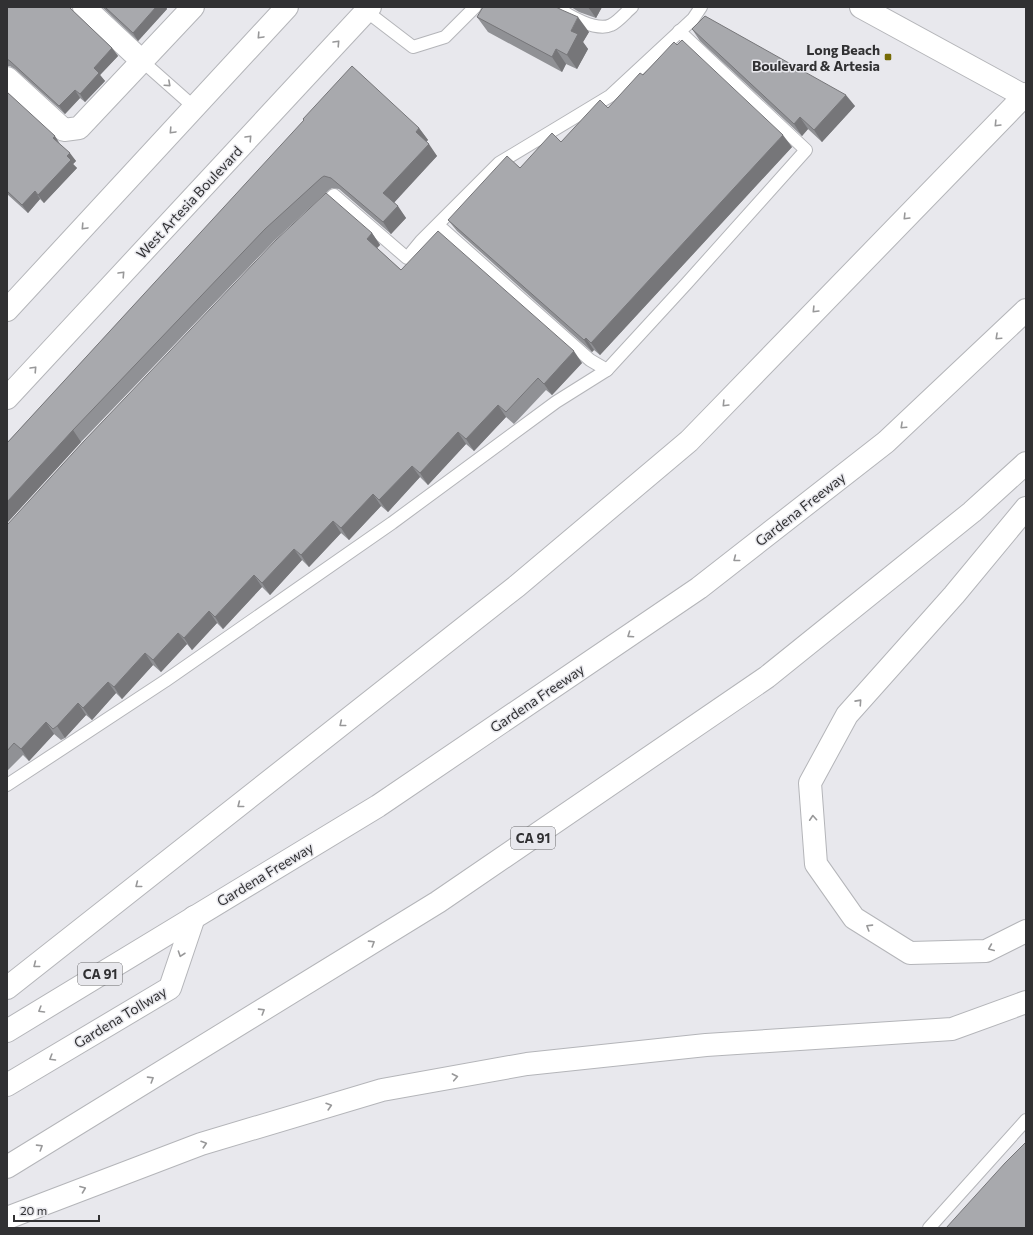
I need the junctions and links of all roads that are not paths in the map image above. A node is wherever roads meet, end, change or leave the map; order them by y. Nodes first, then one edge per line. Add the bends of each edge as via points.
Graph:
1 (84, 7) edge
2 (192, 7) edge
3 (287, 7) edge
4 (475, 7) edge
5 (557, 7) edge
6 (632, 7) edge
7 (701, 7) edge
8 (861, 7) edge
9 (368, 9) edge
10 (679, 31) junction
11 (142, 61) junction
12 (7, 78) edge
13 (1025, 96) edge
14 (194, 107) junction
15 (312, 216) edge
16 (438, 225) junction
17 (7, 310) edge
18 (1026, 310) edge
19 (607, 370) junction
20 (7, 398) edge
21 (1026, 463) edge
22 (1026, 508) edge
23 (7, 785) edge
24 (194, 917) junction
25 (1026, 931) edge
26 (7, 988) edge
27 (1026, 1002) edge
28 (7, 1031) edge
29 (7, 1085) edge
30 (1026, 1120) edge
31 (7, 1167) edge
32 (7, 1218) edge
33 (929, 1228) edge

1 - 11 main road
2 - 11 main road
3 -> 14 main road
4 - 9 lane via 445,37 413,47
5 - 6 lane via 566,15 594,26 610,26
7 - 10 lane via 693,19
8 - 13 main road
20 -> 9 main road, West Artesia Boulevard
10 - 16 lane via 610,96 499,163
10 - 19 lane via 806,150
11 - 12 main road via 79,128 64,130
11 -> 14 lane
13 -> 26 main road via 689,441 517,586
14 -> 17 main road
15 - 16 lane via 334,195 407,258
16 - 19 lane via 590,360
18 -> 24 main road, Gardena Freeway / CA 91 via 886,442 699,588 378,806
19 - 23 lane via 556,402 392,523 165,681
31 -> 21 main road, CA 91 via 438,902 768,677 972,512
25 -> 22 main road via 986,951 910,953 854,918 816,864 810,783 847,715 954,595
24 -> 28 main road, Gardena Freeway / CA 91
24 -> 29 main road, Gardena Tollway via 170,988
32 -> 27 main road via 202,1144 382,1090 535,1063 706,1045 952,1029
30 - 33 lane

